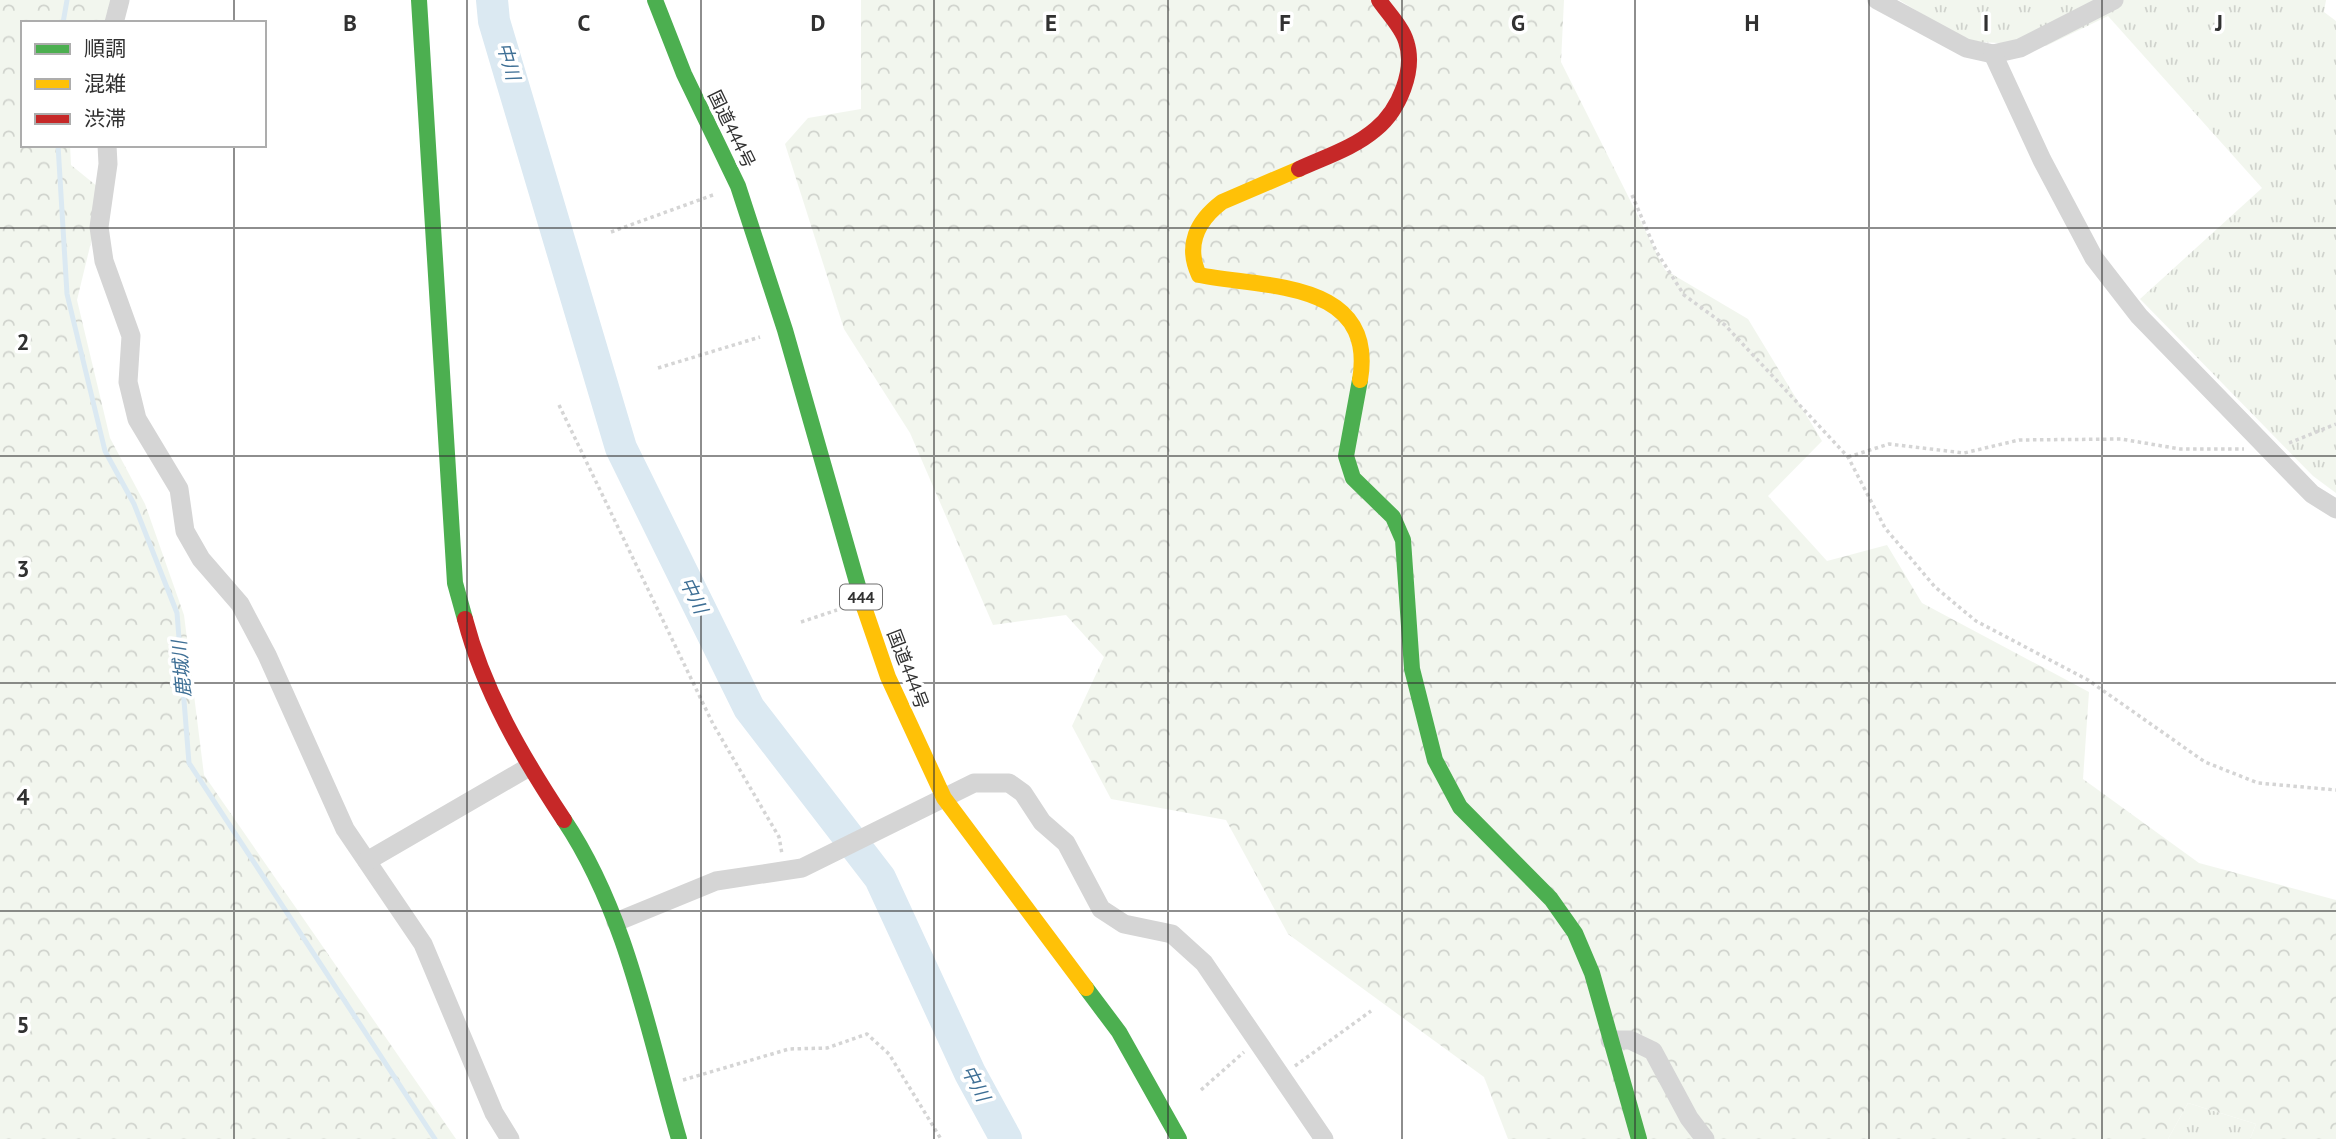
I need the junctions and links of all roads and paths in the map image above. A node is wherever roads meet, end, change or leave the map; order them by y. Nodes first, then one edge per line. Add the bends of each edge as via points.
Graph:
1 (120, 0) edge
2 (419, 0) edge
3 (655, 0) edge
4 (1379, 0) edge
5 (1877, 0) edge
6 (2114, 0) edge
7 (115, 21) edge
8 (1993, 54) junction
9 (107, 147) edge
10 (738, 186) junction
11 (1632, 195) dead end
12 (611, 232) dead end
13 (785, 330) junction
14 (658, 368) dead end
15 (559, 405) dead end
16 (2336, 424) edge
17 (2267, 449) junction
18 (1848, 457) junction
19 (2336, 509) edge
20 (862, 601) junction
21 (801, 622) dead end
22 (529, 767) junction
23 (2336, 789) edge
24 (944, 798) junction
25 (367, 861) junction
26 (794, 869) junction
27 (616, 922) junction
28 (1371, 1011) dead end
29 (1258, 1039) junction
30 (1610, 1040) junction
31 (1282, 1076) junction
32 (662, 1086) junction
33 (1201, 1090) dead end
34 (510, 1139) edge
35 (679, 1139) edge
36 (941, 1139) edge
37 (1179, 1139) edge
38 (1324, 1139) edge
39 (1639, 1139) edge
40 (1705, 1139) edge

1 - 7 street
2 - 22 main road via 455,583 480,664
3 - 10 main road, 国道444号 / 444 via 684,74
4 - 30 main road via 1406,40 1409,70 1400,96 1378,128 1349,147 1206,213 1194,233 1191,261 1199,275 1223,282 1301,287 1326,300 1348,321 1359,340 1363,373 1346,453 1349,471 1399,526 1409,642 1435,762 1453,799 1474,827 1546,894 1568,921 1587,957
5 - 8 street via 1966,48
6 - 8 street via 2020,48
8 - 17 street via 2094,258 2139,316
9 - 25 street via 99,227 104,261 131,336 128,382 137,419 179,489 184,531 201,559 240,604 345,830
10 - 12 path
10 - 13 main road, 国道444号 / 444
11 - 18 path via 1656,251 1684,295 1724,325
13 - 14 path
13 - 20 main road, 国道444号 / 444
15 - 26 path via 713,724
16 - 17 path
17 - 18 path via 2180,449 2121,439 2019,440 1964,453 1889,444
17 - 19 street via 2312,494
18 - 23 path via 1885,528 1935,587 1976,621 2088,680 2205,762 2258,783
20 - 21 path
20 - 24 main road, 国道444号 / 444 via 888,677
22 - 25 street
22 - 27 main road via 589,858
24 - 26 street
24 - 29 street via 974,783 1009,783 1023,793 1042,822 1066,843 1101,909 1124,924 1172,934 1204,963
24 - 37 main road, 国道444号 / 444 via 1119,1032
25 - 34 street via 423,944 494,1113
26 - 27 street via 716,881
27 - 32 main road
28 - 31 path
29 - 31 street
29 - 33 path
30 - 39 main road
30 - 40 street via 1630,1041 1653,1051
31 - 38 street
32 - 35 main road
32 - 36 path via 789,1049 827,1048 867,1034 889,1054

